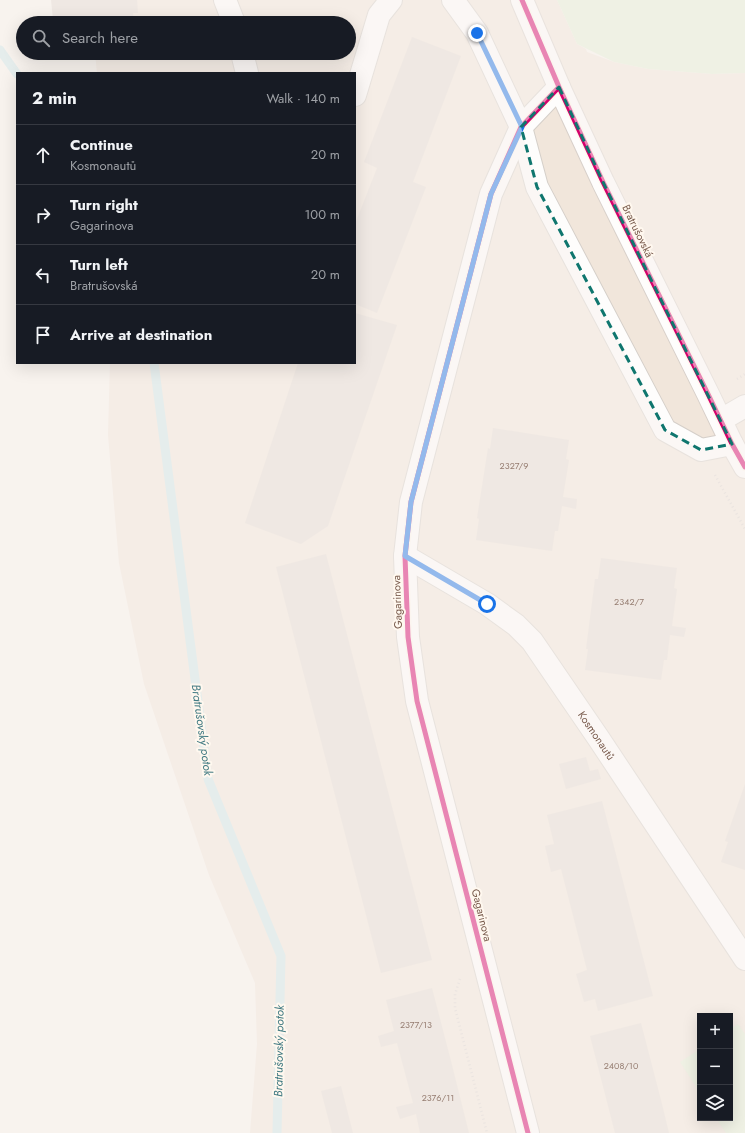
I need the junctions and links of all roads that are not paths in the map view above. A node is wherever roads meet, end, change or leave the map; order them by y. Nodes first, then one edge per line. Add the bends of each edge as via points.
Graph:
1 (225, 0) edge
2 (391, 0) edge
3 (452, 0) edge
4 (522, 0) edge
5 (231, 16) edge
6 (244, 60) edge
7 (247, 72) edge
8 (358, 75) edge
9 (559, 87) junction
10 (356, 88) edge
11 (522, 127) junction
12 (745, 406) edge
13 (721, 420) junction
14 (732, 444) junction
15 (745, 467) edge
16 (405, 556) junction
17 (745, 959) edge
18 (528, 1133) edge

1 - 5 street
2 - 8 street via 378,15
3 - 11 street via 477,33
4 - 9 street, Bratrušovská
6 - 7 street
8 - 10 street
9 - 11 street, Gagarinova
9 - 13 street, Bratrušovská
11 - 14 street via 537,187 665,430 701,450
11 - 16 street, Gagarinova via 491,194 411,502
12 - 13 street
13 - 14 street, Bratrušovská
14 - 15 street, Bratrušovská
16 - 17 street, Kosmonautů via 487,604 516,625 532,641
16 - 18 street, Gagarinova via 408,637 417,701

